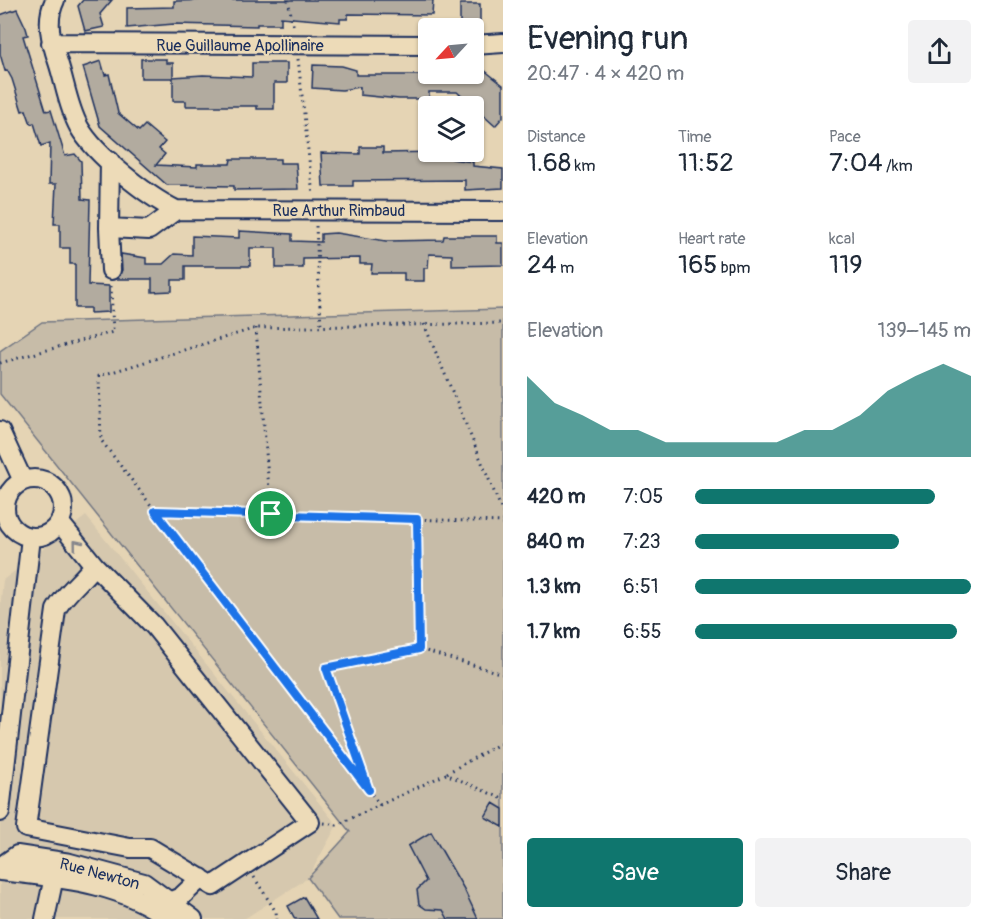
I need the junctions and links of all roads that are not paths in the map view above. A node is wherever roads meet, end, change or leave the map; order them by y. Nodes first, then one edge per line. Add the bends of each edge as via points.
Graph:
1 (55, 0) edge
2 (51, 43) junction
3 (503, 43) edge
4 (484, 44) edge
5 (418, 45) edge
6 (110, 161) junction
7 (176, 210) junction
8 (503, 211) edge
9 (109, 228) junction
10 (111, 270) road end
11 (0, 431) edge
12 (23, 481) junction
13 (60, 523) junction
14 (31, 537) junction
15 (94, 565) junction
16 (0, 812) edge
17 (26, 828) junction
18 (17, 855) junction
19 (0, 869) edge
20 (54, 877) junction
21 (201, 878) junction
22 (169, 906) edge
23 (45, 919) edge
24 (193, 919) edge

1 - 2 street, Rue Arthur Rimbaud via 49,23
2 - 5 street, Rue Guillaume Apollinaire
2 - 6 street, Rue Arthur Rimbaud via 80,128
3 - 4 street
6 - 7 street, Rue Arthur Rimbaud via 154,199
6 - 9 street
7 - 8 street, Rue Arthur Rimbaud
7 - 9 street via 149,230
9 - 10 street
11 - 12 street
12 - 13 street via 44,480 53,485 62,497
12 - 14 street via 8,494 5,506 14,529
13 - 14 street via 42,537
15 -> 13 street
14 - 16 street
15 - 17 street via 56,610
15 - 21 street via 154,626 310,822 213,886
17 - 18 street
17 - 21 street via 130,848 150,848
18 - 19 street, Rue Newton
18 - 22 street, Rue Newton via 113,873 144,883
19 - 20 street, Rue Newton
20 - 22 street, Rue Newton
20 - 23 street
21 - 22 street
22 - 24 street, Rue Newton

